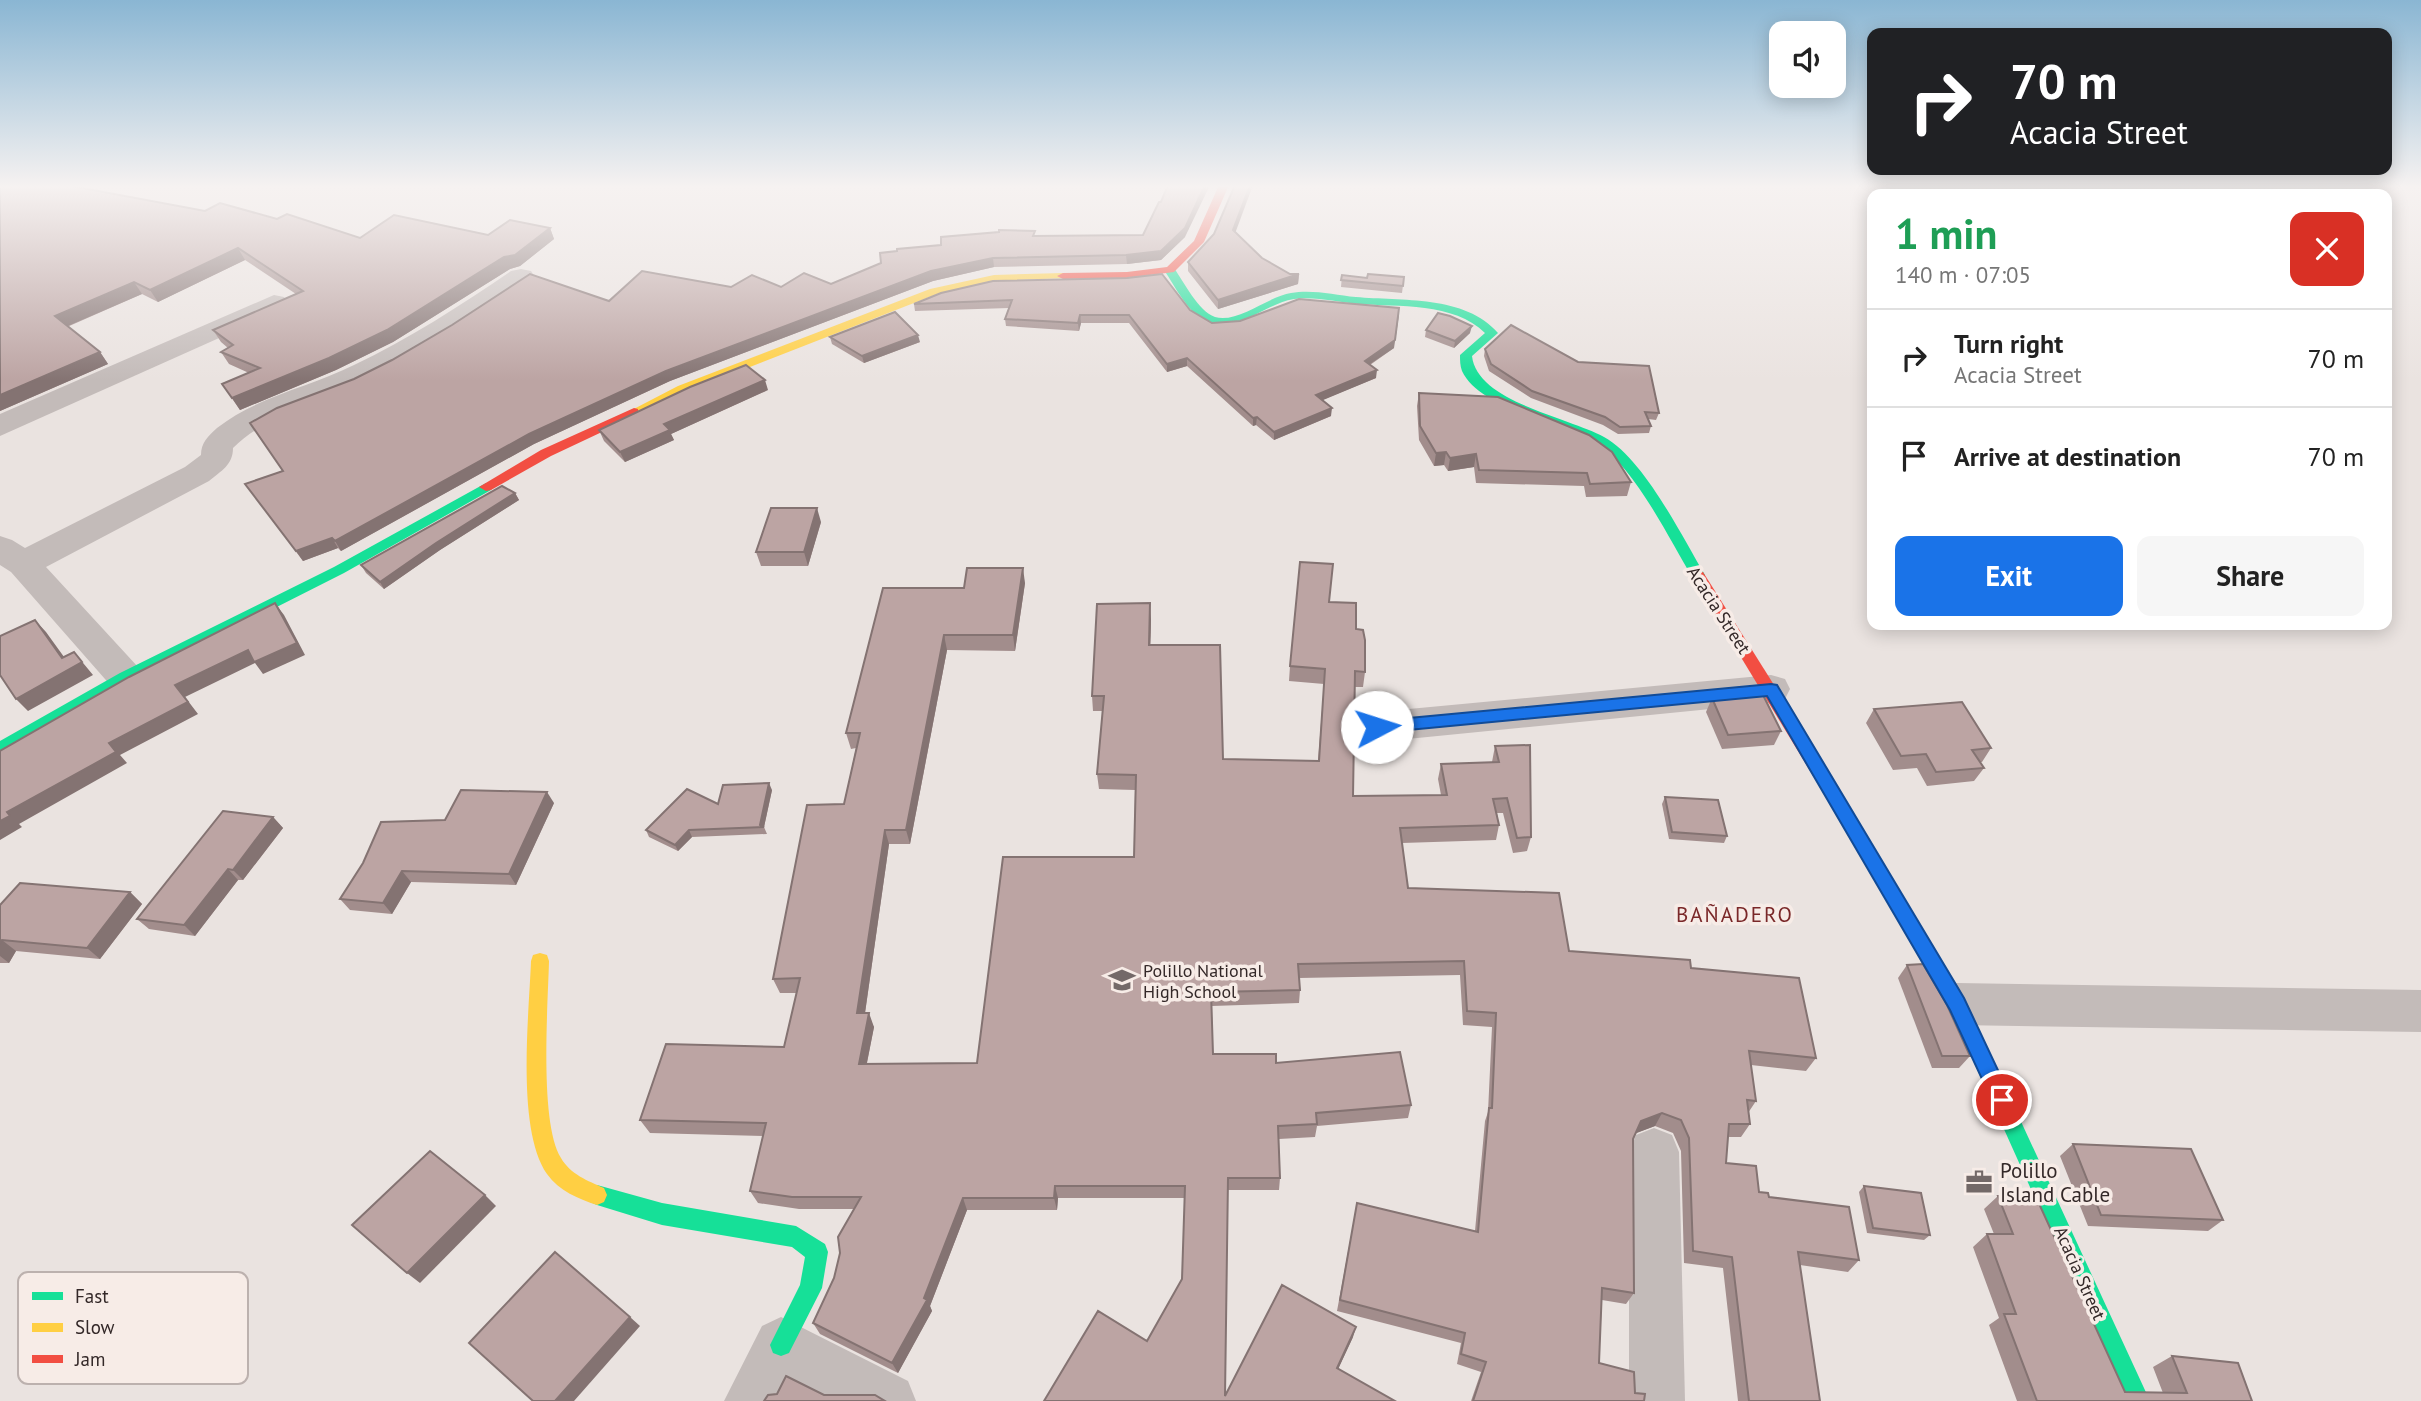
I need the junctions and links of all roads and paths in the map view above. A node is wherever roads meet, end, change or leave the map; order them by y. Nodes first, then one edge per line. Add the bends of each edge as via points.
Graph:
1 (1190, 250) edge
2 (1170, 270) junction
3 (521, 277) edge
4 (274, 303) edge
5 (0, 426) edge
6 (11, 556) edge
7 (125, 677) junction
8 (1771, 690) junction
9 (1377, 727) dead end
10 (0, 749) edge
11 (540, 961) dead end
12 (1957, 1004) junction
13 (2421, 1011) edge
14 (1654, 1152) dead end
15 (781, 1345) junction
16 (752, 1401) edge
17 (888, 1401) edge
18 (1657, 1401) edge
19 (2138, 1401) edge

1 - 2 street
2 - 7 street via 994,278 934,291 682,389 546,453 339,570
2 - 8 street, Acacia Street via 1207,318 1216,321 1296,295 1432,309 1485,325 1492,333 1468,351 1465,370 1499,396 1589,434 1622,456
3 - 6 street via 397,355 234,428 217,446 217,458 197,474
4 - 5 street
6 - 7 street
7 - 10 street
8 - 9 street
8 - 12 street, Acacia Street
11 - 15 street via 539,1085 552,1166 576,1188 630,1208 796,1237 808,1244 817,1252 819,1264
12 - 13 street
12 - 19 street, Acacia Street
14 - 18 street
15 - 16 street
15 - 17 street

